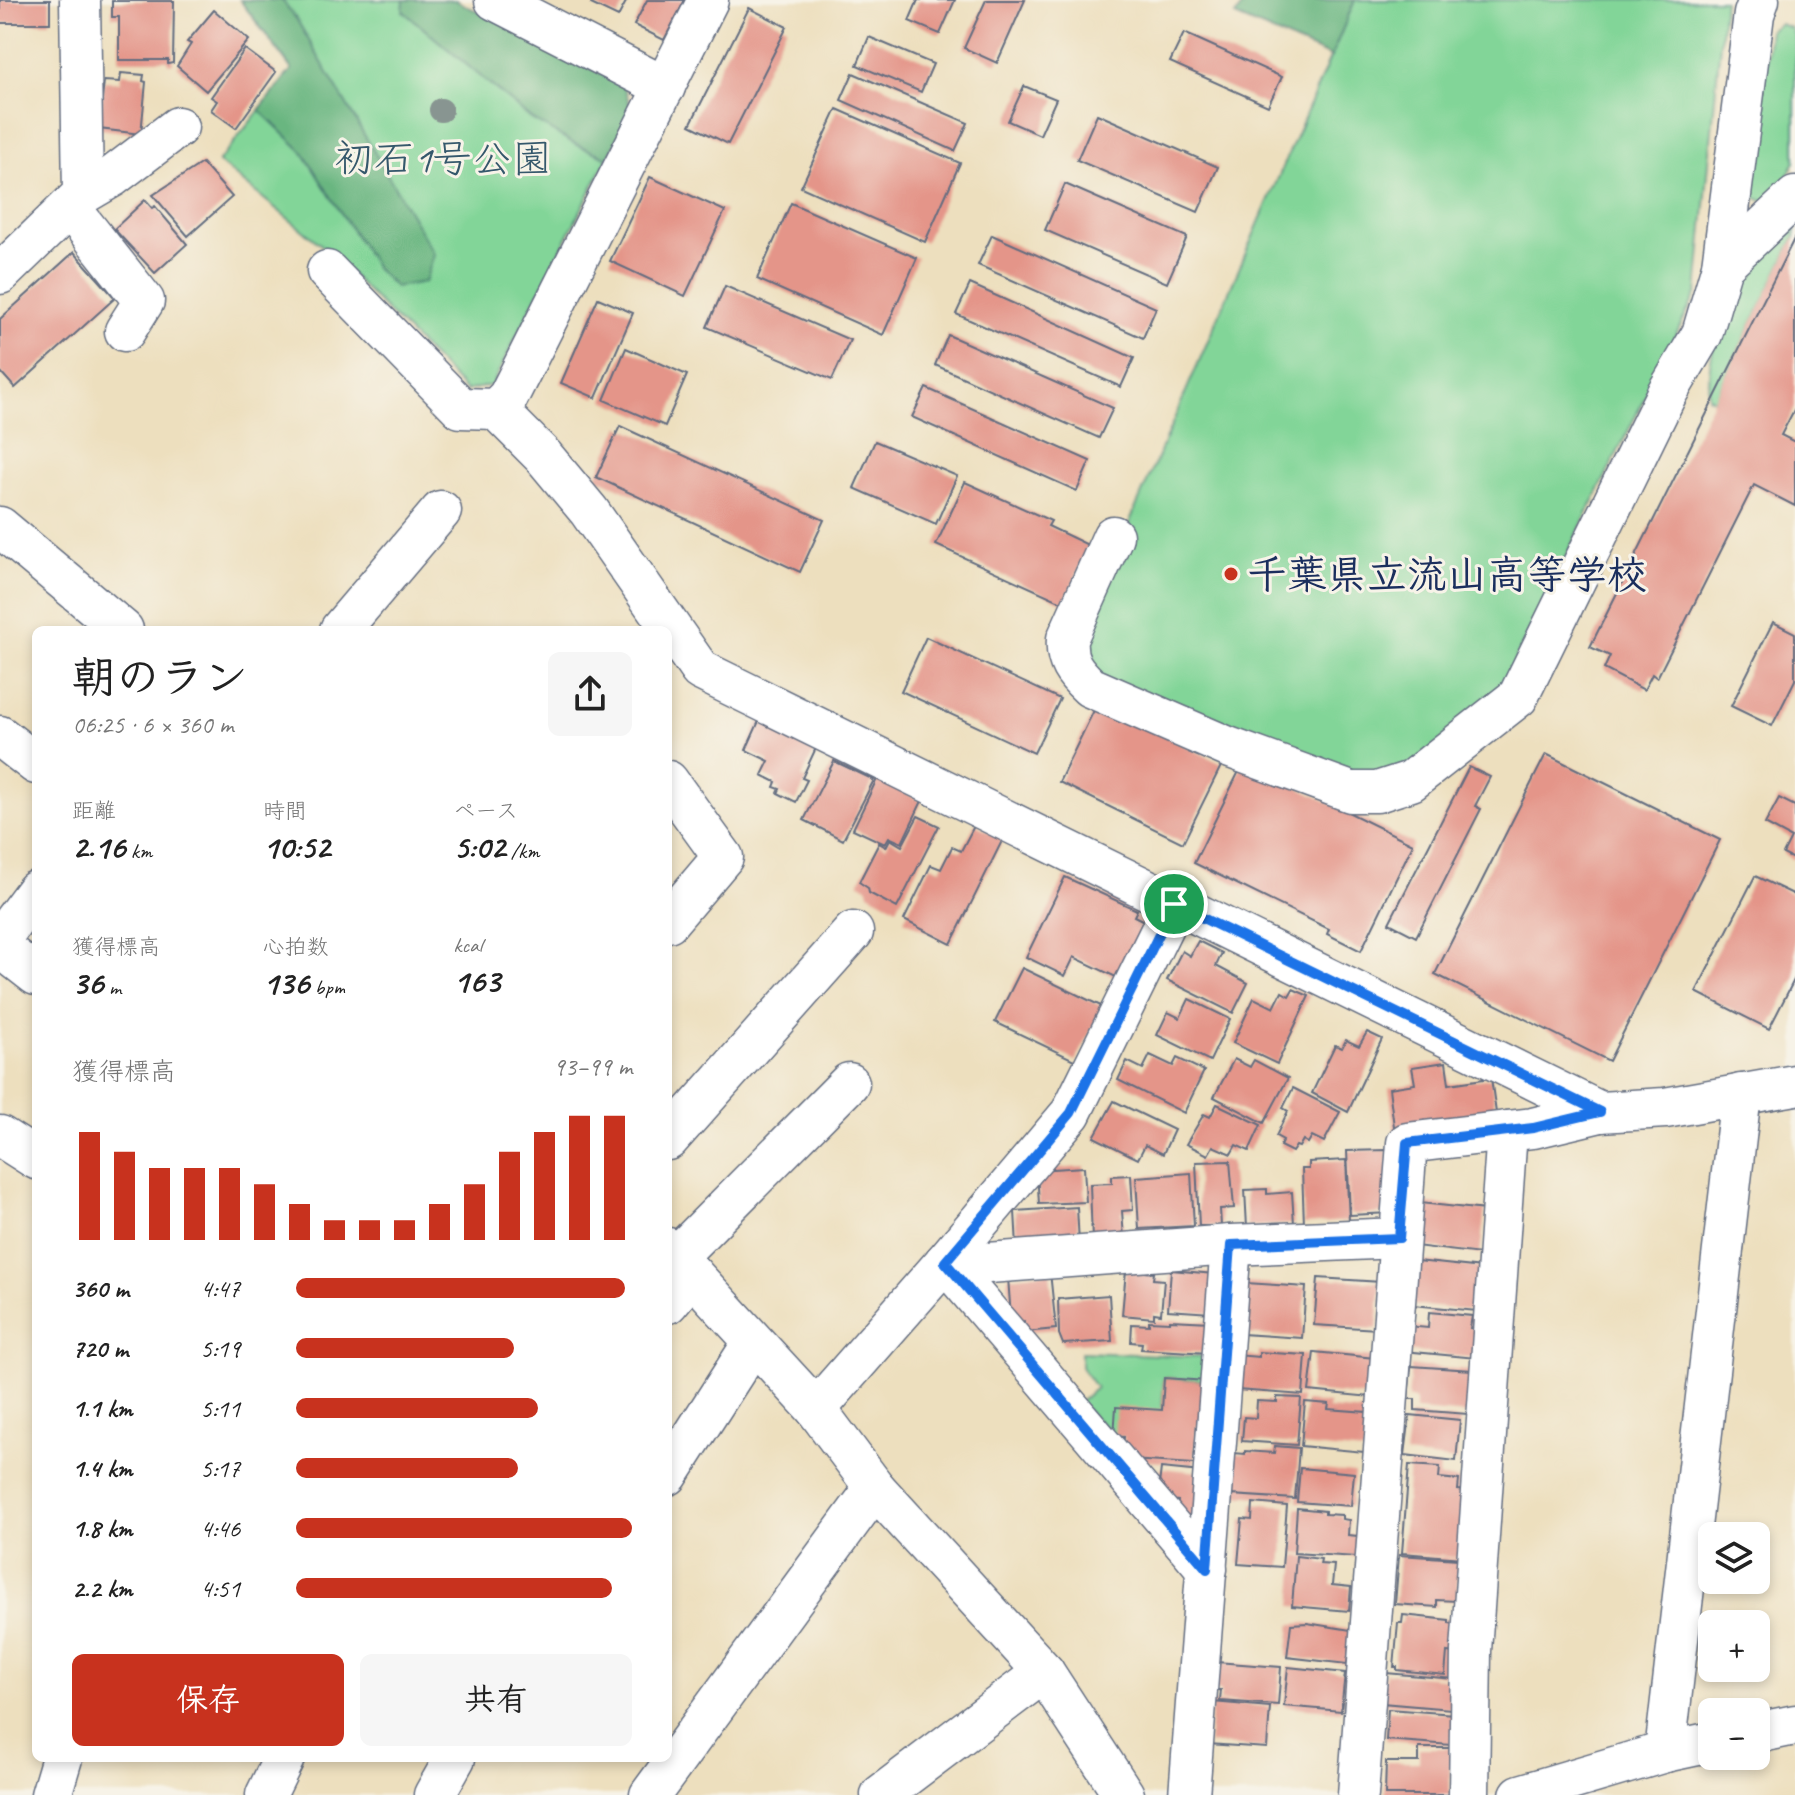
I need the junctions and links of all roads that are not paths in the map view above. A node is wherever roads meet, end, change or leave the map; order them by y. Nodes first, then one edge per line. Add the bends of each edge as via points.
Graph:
1 (80, 0) edge
2 (495, 0) edge
3 (708, 0) edge
4 (1759, 0) edge
5 (665, 87) junction
6 (178, 127) dead end
7 (1795, 197) edge
8 (77, 201) junction
9 (1722, 266) junction
10 (327, 271) dead end
11 (0, 274) edge
12 (125, 331) dead end
13 (496, 409) junction
14 (441, 511) dead end
15 (0, 527) edge
16 (1113, 536) dead end
17 (118, 626) edge
18 (343, 626) edge
19 (669, 626) edge
20 (672, 630) edge
21 (0, 736) edge
22 (32, 761) edge
23 (672, 787) edge
24 (32, 896) edge
25 (1174, 904) junction
26 (672, 917) edge
27 (853, 932) dead end
28 (0, 939) edge
29 (0, 947) edge
30 (32, 972) edge
31 (849, 1083) dead end
32 (1795, 1085) edge
33 (1741, 1094) junction
34 (1600, 1112) junction
35 (1507, 1131) junction
36 (0, 1136) edge
37 (672, 1136) edge
38 (32, 1156) edge
39 (1399, 1238) junction
40 (1231, 1245) junction
41 (945, 1262) junction
42 (676, 1270) edge
43 (753, 1343) junction
44 (816, 1409) junction
45 (672, 1469) edge
46 (875, 1488) junction
47 (1207, 1569) junction
48 (1044, 1672) junction
49 (1795, 1725) edge
50 (1770, 1730) edge
51 (1698, 1745) edge
52 (1665, 1752) junction
53 (61, 1762) edge
54 (282, 1762) edge
55 (453, 1762) edge
56 (51, 1795) edge
57 (266, 1795) edge
58 (434, 1795) edge
59 (650, 1795) edge
60 (881, 1795) edge
61 (1124, 1795) edge
62 (1189, 1795) edge
63 (1358, 1795) edge
64 (1469, 1795) edge
65 (1520, 1795) edge

1 - 8 street
2 - 5 street
3 - 5 street
4 - 9 street
5 - 13 street via 508,397
6 - 8 street
7 - 9 street
8 - 11 street
8 - 12 street via 144,301
9 - 16 street via 1702,334 1667,393 1518,697 1411,781 1377,792 1351,792 1228,747 1090,687 1066,655 1067,639
10 - 13 street via 461,408
13 - 19 street via 589,511
14 - 18 street
15 - 17 street
20 - 25 street via 700,670
21 - 22 street
23 - 26 street via 723,857
24 - 28 street
25 - 34 street
25 - 41 street via 1071,1113
27 - 37 street
29 - 30 street
31 - 42 street
32 - 33 street
33 - 34 street via 1665,1108
33 - 52 street
34 - 35 street
35 - 39 street via 1407,1143
35 - 64 street via 1471,1651
36 - 38 street
39 - 40 street
39 - 63 street
40 - 41 street
40 - 47 street
41 - 44 street
41 - 47 street
42 - 43 street
43 - 44 street
43 - 45 street
44 - 46 street
46 - 48 street
46 - 59 street
47 - 62 street
48 - 60 street
48 - 61 street
49 - 50 street
51 - 52 street
52 - 65 street
53 - 56 street
54 - 57 street
55 - 58 street

